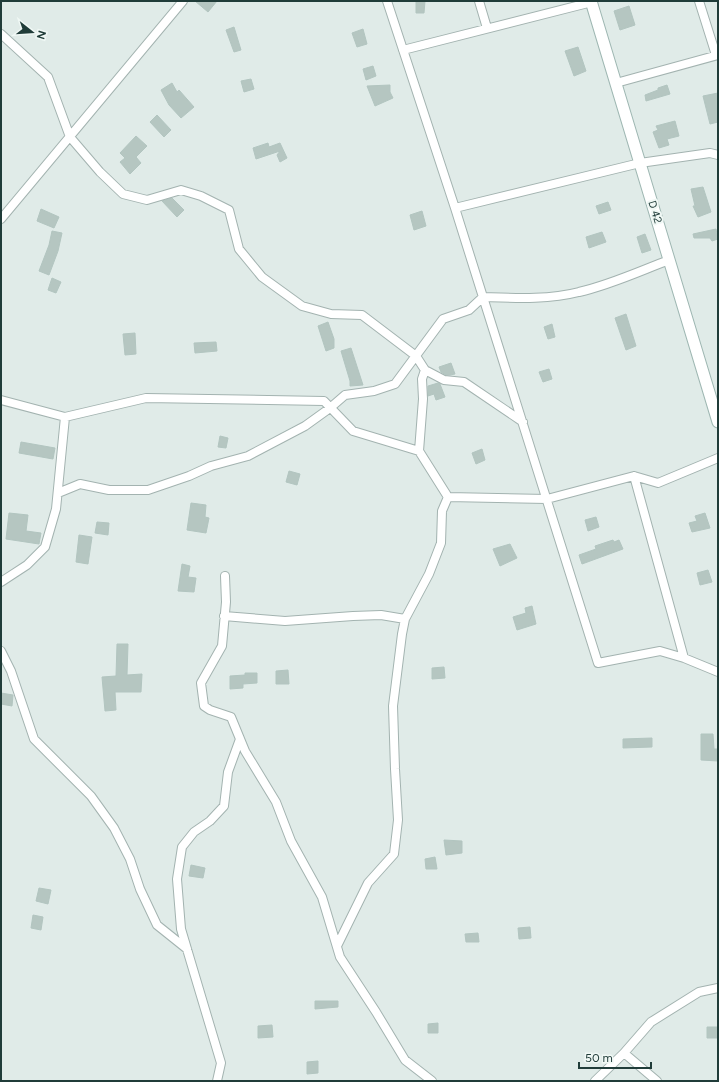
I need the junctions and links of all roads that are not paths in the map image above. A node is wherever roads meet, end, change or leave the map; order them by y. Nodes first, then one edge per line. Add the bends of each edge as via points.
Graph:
1 (183, 1) edge
2 (387, 1) edge
3 (479, 1) edge
4 (699, 1) edge
5 (592, 2) edge
6 (487, 28) junction
7 (1, 34) edge
8 (403, 50) junction
9 (717, 55) edge
10 (616, 83) junction
11 (70, 137) junction
12 (718, 155) edge
13 (640, 163) junction
14 (455, 208) junction
15 (1, 219) edge
16 (669, 260) junction
17 (483, 297) junction
18 (416, 356) junction
19 (425, 370) junction
20 (1, 400) edge
21 (330, 408) junction
22 (65, 417) junction
23 (523, 422) junction
24 (718, 422) edge
25 (419, 451) junction
26 (718, 458) edge
27 (634, 476) junction
28 (58, 493) junction
29 (448, 498) junction
30 (547, 499) junction
31 (224, 576) dead end
32 (1, 582) edge
33 (224, 616) junction
34 (405, 618) junction
35 (1, 651) edge
36 (684, 658) junction
37 (718, 672) edge
38 (240, 739) junction
39 (337, 946) junction
40 (187, 948) junction
41 (718, 988) edge
42 (624, 1053) junction
43 (217, 1081) edge
44 (432, 1081) edge
45 (595, 1081) edge
46 (657, 1081) edge

1 - 11 street
2 - 8 street
3 - 6 street
4 - 9 street
5 - 6 street
5 - 10 street, D 42 / D 42
6 - 8 street
7 - 11 street via 48,77
8 - 14 street
9 - 10 street
10 - 13 street, D 42 / D 42
11 - 15 street
11 - 18 street via 123,194 147,200 181,190 202,196 229,210 239,249 262,277 302,306 330,314 362,315
12 - 13 street via 710,153
13 - 14 street
13 - 16 street, D 42 / D 42
14 - 17 street
16 - 17 street via 578,292 529,298
16 - 24 street, D 42 / D 42
17 - 18 street via 469,310 443,319
17 - 23 street
18 - 19 street
18 - 21 street via 395,384 374,391 345,395
19 - 23 street via 444,380 464,382
19 - 25 street via 422,380
20 - 22 street
21 - 22 street via 324,401 146,398
21 - 25 street via 353,430
21 - 28 street via 305,426 248,456 211,466 148,490 109,490 80,484
22 - 28 street
23 - 30 street
25 - 29 street
26 - 27 street via 658,483
27 - 30 street
27 - 36 street
28 - 32 street via 45,547 27,565
29 - 30 street
29 - 34 street via 442,511 442,543 429,574
30 - 36 street via 598,663 660,651
31 - 33 street
33 - 34 street via 285,621 381,615
33 - 38 street via 222,646 201,683 204,706 231,717
34 - 39 street via 393,706 398,820 394,854 368,883
35 - 40 street via 11,671 34,739 91,796 124,847 157,925
36 - 37 street
38 - 39 street via 276,802 291,841 322,896
38 - 40 street via 228,772 224,806 210,821 194,832 182,847 177,879 181,929
39 - 44 street via 340,957 405,1060
40 - 43 street via 221,1063
41 - 42 street via 699,992 651,1022
42 - 45 street
42 - 46 street

